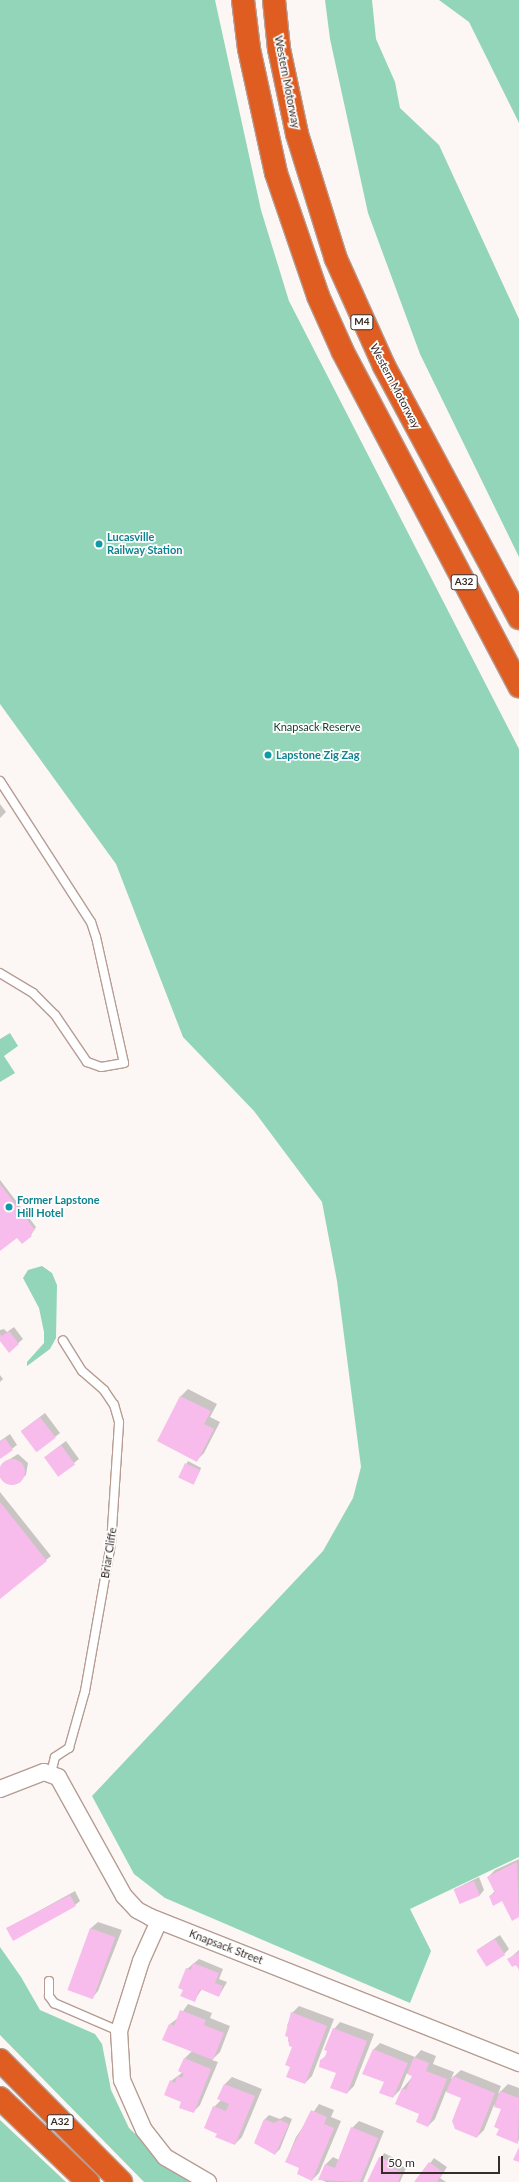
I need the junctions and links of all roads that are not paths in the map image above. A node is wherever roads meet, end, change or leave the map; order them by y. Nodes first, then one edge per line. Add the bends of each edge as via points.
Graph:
1 (243, 0) edge
2 (274, 0) edge
3 (409, 478) joint
4 (519, 618) edge
5 (519, 686) edge
6 (0, 781) edge
7 (0, 973) edge
8 (63, 1342) dead end
9 (51, 1773) junction
10 (0, 1789) edge
11 (158, 1921) junction
12 (49, 1981) dead end
13 (119, 2031) junction
14 (0, 2060) edge
15 (519, 2063) edge
16 (0, 2098) edge
17 (88, 2182) edge
18 (121, 2182) edge
19 (208, 2182) edge

1 - 3 highway, M4 via 262,116 276,173 307,266 343,352
2 - 4 highway, Western Motorway / M4 via 279,50 297,134 336,259 384,366
3 - 5 highway, A32
6 - 7 lane via 90,922 96,937 124,1063 101,1067 87,1062 55,1015 33,993
8 - 9 lane, Briar Cliffe via 82,1371 104,1390 114,1405 119,1422 111,1544 85,1691 69,1748 55,1757
9 - 10 street via 32,1774
9 - 11 street, Knapsack Street via 62,1783 124,1896 137,1910
11 - 13 street via 141,1961
11 - 15 street, Knapsack Street
12 - 13 lane via 49,1996 54,2003
13 - 19 street via 122,2080 144,2130 165,2156
14 - 18 highway, A32
16 - 17 highway, A32

